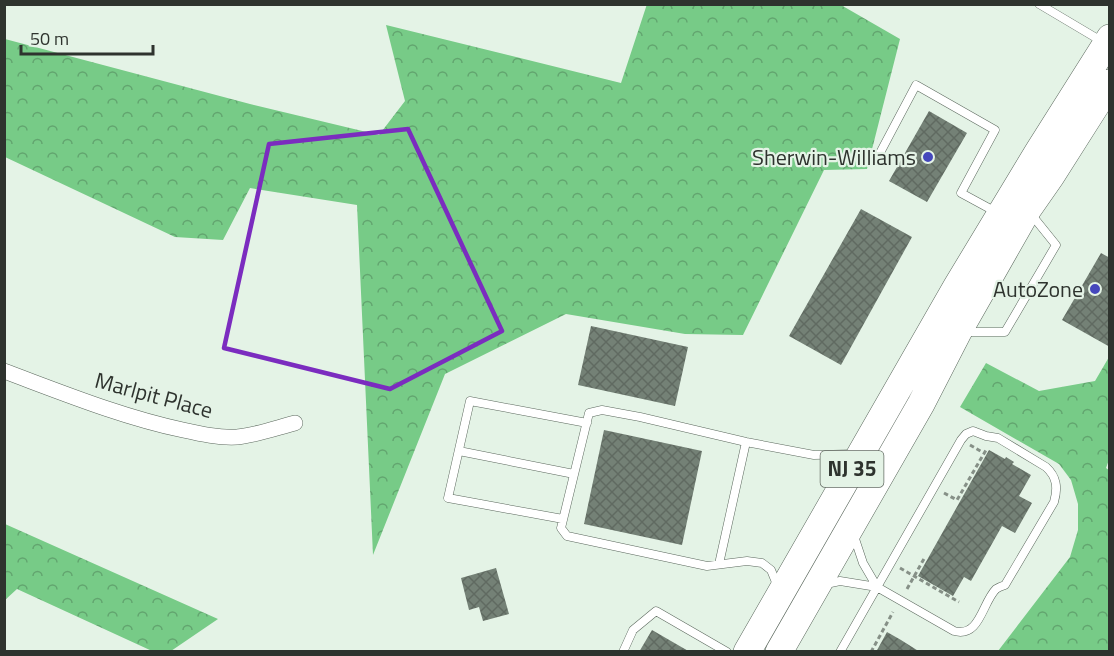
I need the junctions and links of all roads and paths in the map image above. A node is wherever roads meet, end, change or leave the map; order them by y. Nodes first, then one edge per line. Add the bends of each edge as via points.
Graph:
1 (1038, 4) edge
2 (1108, 43) edge
3 (1110, 82) edge
4 (881, 151) dead end
5 (1028, 209) junction
6 (1000, 214) junction
7 (958, 332) junction
8 (4, 371) edge
9 (295, 423) dead end
10 (587, 423) junction
11 (746, 442) junction
12 (986, 450) dead end
13 (459, 451) junction
14 (861, 454) junction
15 (574, 474) junction
16 (934, 488) junction
17 (563, 519) junction
18 (852, 523) junction
19 (925, 556) dead end
20 (891, 563) junction
21 (719, 564) junction
22 (914, 576) junction
23 (877, 587) junction
24 (906, 590) dead end
25 (780, 594) junction
26 (811, 595) junction
27 (959, 602) dead end
28 (893, 612) dead end
29 (622, 651) edge
30 (727, 651) edge
31 (747, 651) edge
32 (779, 651) edge
33 (840, 651) edge
34 (871, 651) edge

1 - 2 lane
2 - 6 highway, NJ 35
3 - 5 highway, NJ 35
4 - 6 lane via 916,85 995,130 961,193
5 - 7 highway, NJ 35
5 - 7 lane via 1056,245 1005,332
6 - 14 highway, NJ 35
7 - 18 highway, NJ 35
8 - 9 street, Marlpit Place via 106,409 207,435 235,437
10 - 11 lane via 589,413 602,410
10 - 13 lane via 470,401
10 - 15 lane
11 - 14 lane via 814,455
11 - 21 lane
12 - 16 path via 957,500
13 - 15 lane
13 - 17 lane via 448,498
14 - 25 highway, NJ 35
15 - 17 lane
16 - 20 lane
16 - 23 lane via 964,436 973,431 998,438 1046,467 1057,489 1054,502 1005,585 996,590 977,622 964,632 954,631
17 - 21 lane via 561,528 567,536 707,566
18 - 23 lane via 859,554
18 - 26 highway, NJ 35
19 - 22 path
20 - 22 path
20 - 23 lane
21 - 25 lane via 762,563 771,570
22 - 24 path
22 - 27 path
23 - 26 lane via 840,581 822,586
23 - 33 lane
25 - 31 highway, NJ 35
26 - 32 highway, NJ 35
28 - 34 path
29 - 30 lane via 633,630 656,611

